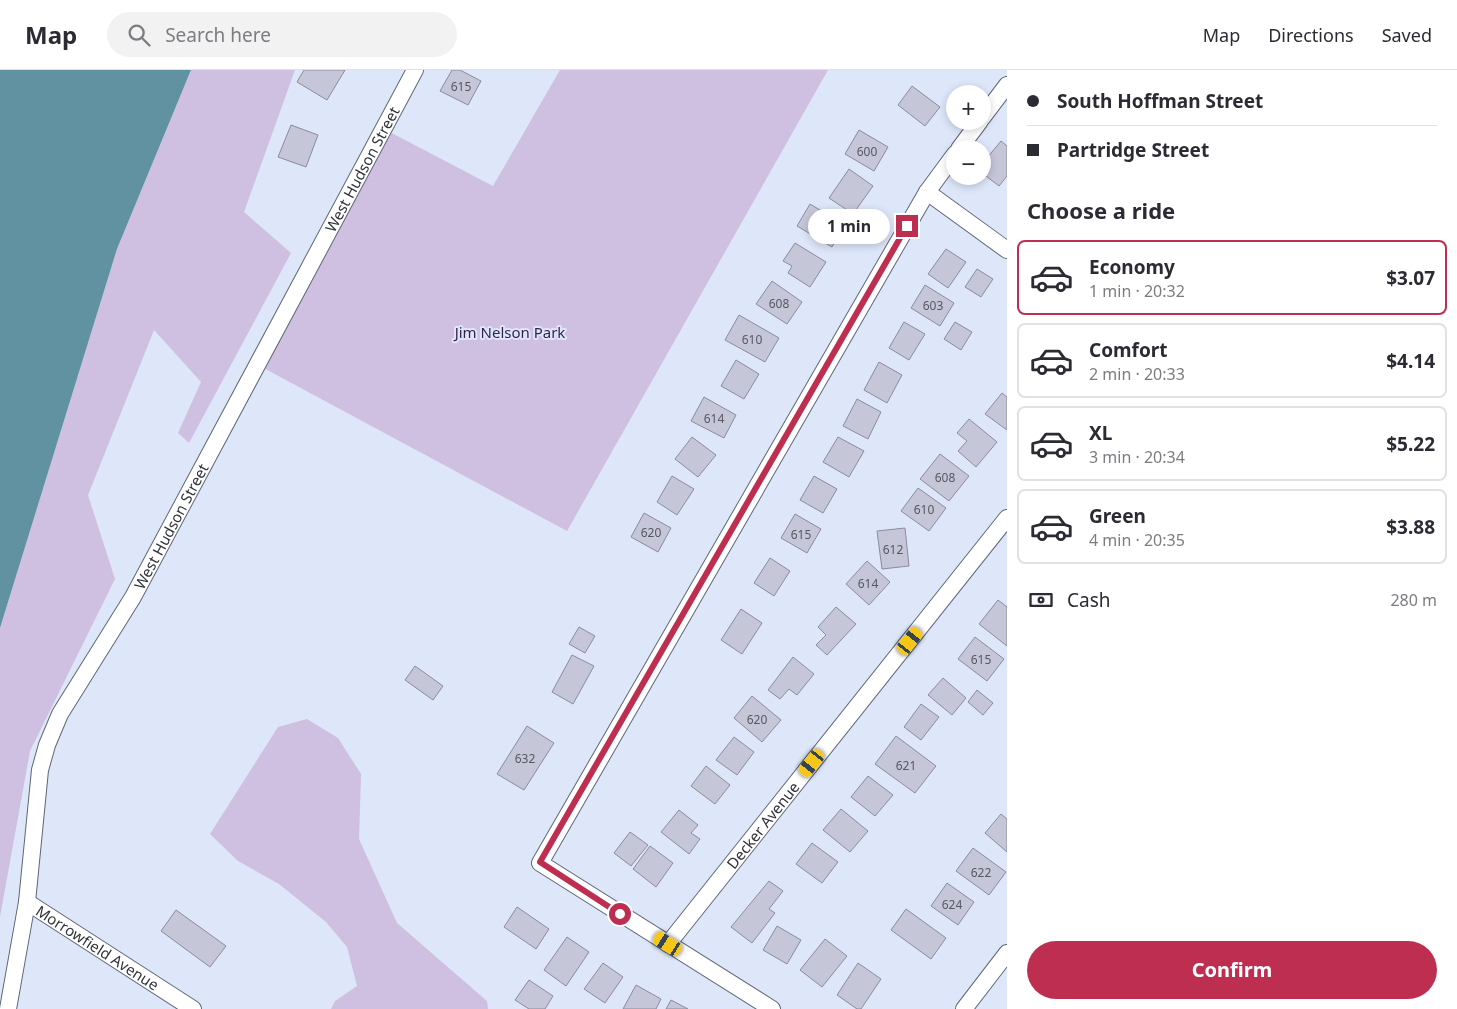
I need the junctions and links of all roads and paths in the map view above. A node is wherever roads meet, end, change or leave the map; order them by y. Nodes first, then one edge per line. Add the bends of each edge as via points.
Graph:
1 (415, 70) edge
2 (1007, 85) edge
3 (991, 106) edge
4 (946, 166) edge
5 (926, 192) junction
6 (1007, 250) edge
7 (1007, 518) edge
8 (27, 902) junction
9 (668, 944) junction
10 (1007, 954) edge
11 (8, 1009) edge
12 (193, 1009) edge
13 (772, 1009) edge
14 (964, 1009) edge

1 - 8 street, West Hudson Street via 133,597 60,714 40,770
2 - 3 street
4 - 5 street
5 - 6 street
5 - 9 street via 540,862
7 - 9 street, Decker Avenue
8 - 11 street, West Hudson Street
8 - 12 street, Morrowfield Avenue
9 - 13 street
10 - 14 street

